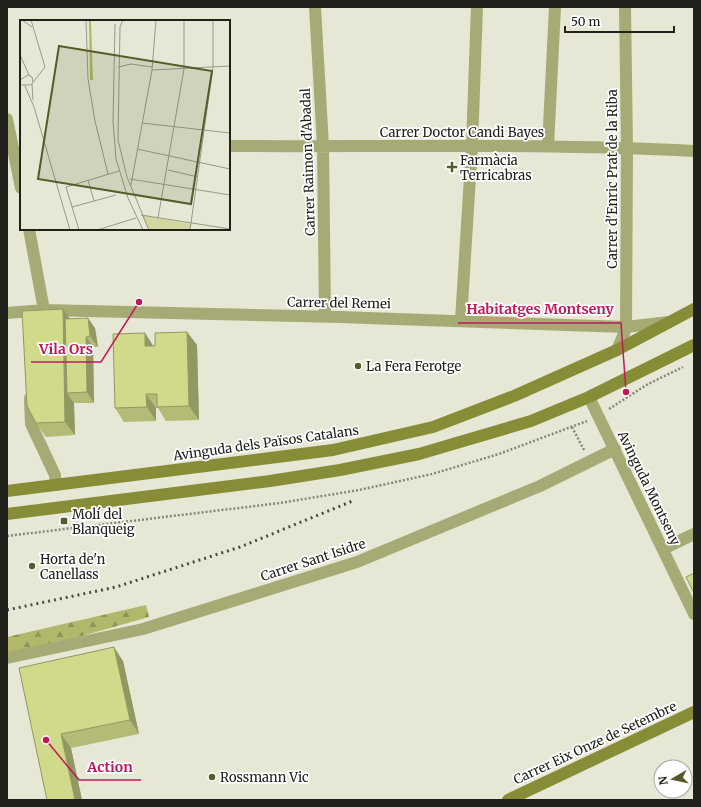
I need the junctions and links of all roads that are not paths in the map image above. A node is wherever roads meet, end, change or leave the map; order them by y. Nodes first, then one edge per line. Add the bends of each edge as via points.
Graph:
1 (315, 7) edge
2 (477, 7) edge
3 (555, 7) edge
4 (624, 7) edge
5 (7, 119) edge
6 (14, 145) edge
7 (472, 145) junction
8 (230, 146) edge
9 (323, 146) junction
10 (548, 146) junction
11 (627, 148) junction
12 (694, 151) edge
13 (20, 182) edge
14 (29, 230) edge
15 (694, 309) edge
16 (44, 310) junction
17 (29, 312) junction
18 (7, 314) edge
19 (325, 316) junction
20 (461, 320) junction
21 (670, 322) junction
22 (29, 325) edge
23 (626, 327) junction
24 (694, 345) edge
25 (617, 350) junction
26 (30, 386) edge
27 (589, 397) junction
28 (614, 449) junction
29 (56, 485) junction
30 (7, 491) edge
31 (7, 514) edge
32 (694, 534) edge
33 (663, 549) junction
34 (694, 614) edge
35 (7, 658) edge
36 (694, 712) edge
37 (508, 800) edge

1 - 9 street, Carrer Raimon d'Abadal
2 - 7 street
3 - 10 street
4 - 11 street, Carrer d'Enric Prat de la Riba
5 - 6 street
6 - 13 street
7 - 9 street, Carrer Doctor Candi Bayes
7 - 10 street, Carrer Doctor Candi Bayes
7 - 20 street
8 - 9 street, Carrer Doctor Candi Bayes
9 - 19 street, Carrer Raimon d'Abadal
10 - 11 street, Carrer Doctor Candi Bayes
11 - 12 street, Carrer Doctor Candi Bayes
11 - 23 street, Carrer d'Enric Prat de la Riba
14 - 16 street
15 - 21 street, Avinguda dels Països Catalans
16 - 17 street, Carrer del Remei
16 - 19 street, Carrer del Remei
17 - 18 street, Carrer del Remei
17 - 22 street
19 - 20 street, Carrer del Remei
20 - 23 street, Carrer del Remei
21 - 23 street, Carrer del Remei
21 - 25 street, Avinguda dels Països Catalans
23 - 25 street, Carrer d'Enric Prat de la Riba
24 - 27 street
25 - 29 street, Avinguda dels Països Catalans via 514,396 433,427 333,450
26 - 29 street via 31,424 55,475
27 - 28 street, Avinguda Montseny
27 - 31 street via 531,420 420,454 270,482
28 - 33 street, Avinguda Montseny
28 - 35 street, Carrer Sant Isidre via 540,486 357,562 143,629
29 - 30 street, Avinguda dels Països Catalans
32 - 33 street
33 - 34 street, Avinguda Montseny
36 - 37 street, Carrer Eix Onze de Setembre

